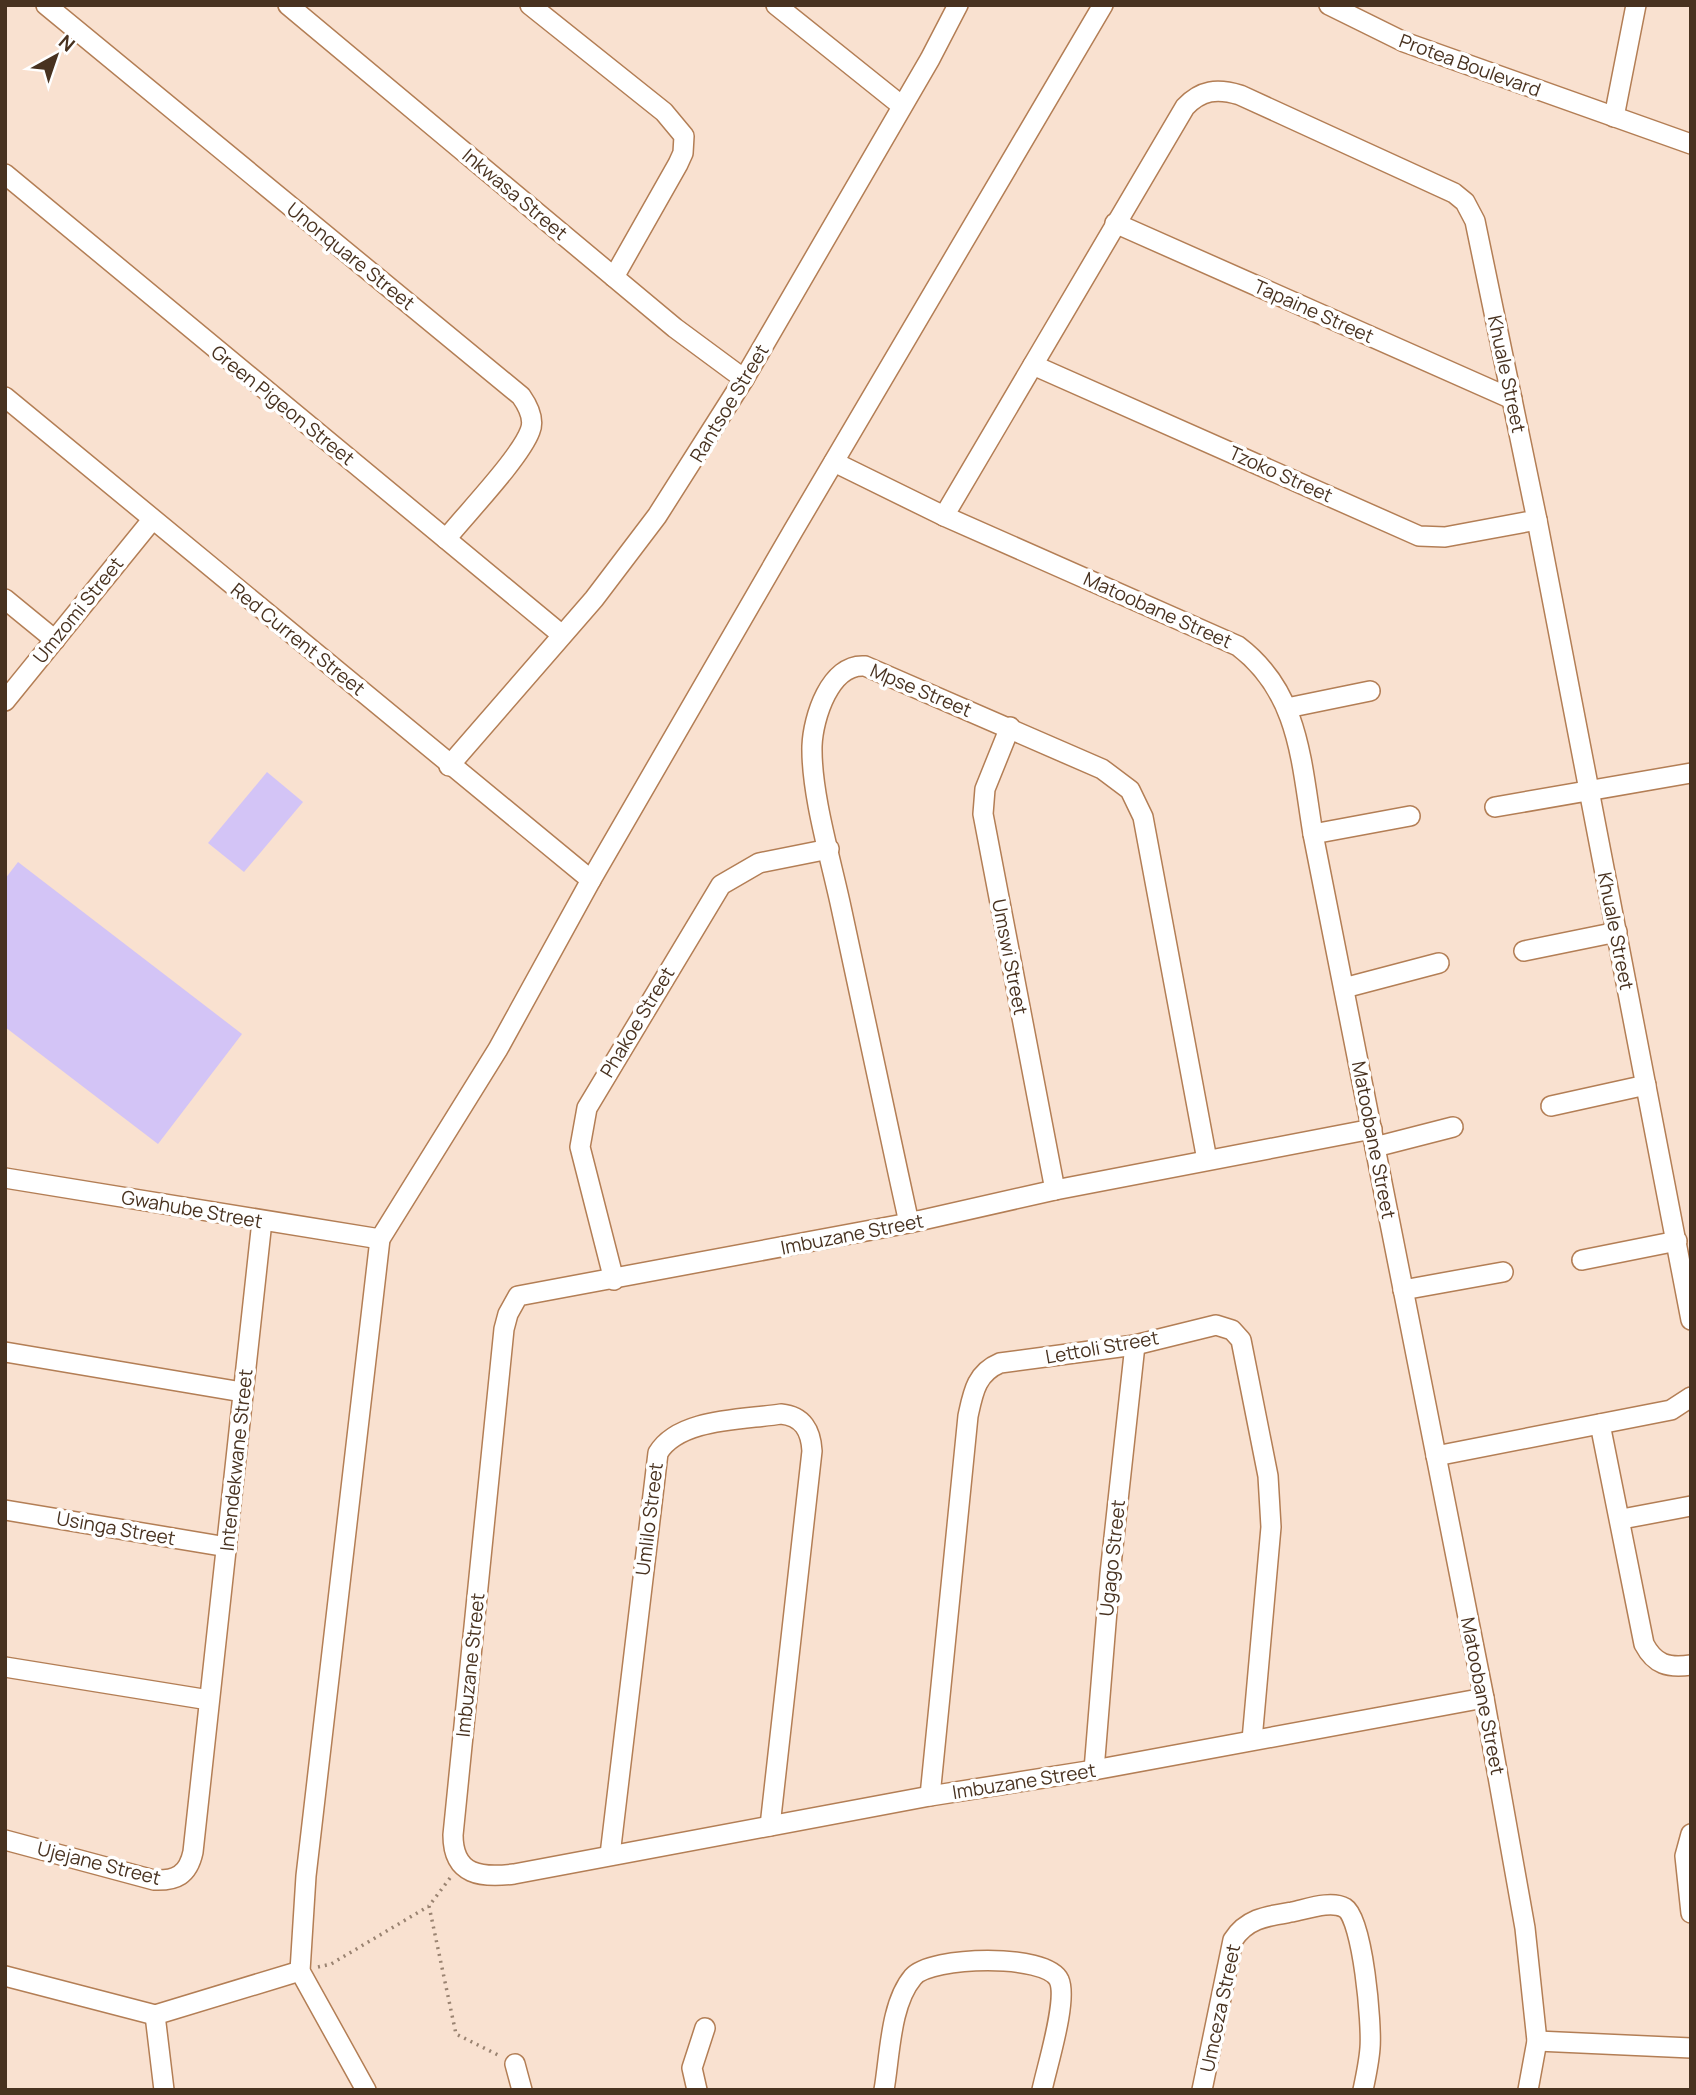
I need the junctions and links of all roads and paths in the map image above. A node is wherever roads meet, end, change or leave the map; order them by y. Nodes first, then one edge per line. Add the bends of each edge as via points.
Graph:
1 (46, 5) edge
2 (288, 5) edge
3 (530, 5) edge
4 (776, 5) edge
5 (958, 5) edge
6 (1103, 5) edge
7 (1329, 5) edge
8 (1636, 5) edge
9 (902, 106) junction
10 (1614, 117) junction
11 (1691, 144) edge
12 (5, 174) edge
13 (1115, 223) junction
14 (614, 277) junction
15 (1033, 365) junction
16 (744, 379) junction
17 (5, 397) edge
18 (1512, 398) junction
19 (834, 463) junction
20 (944, 516) junction
21 (152, 520) junction
22 (1537, 520) junction
23 (446, 538) junction
24 (5, 600) edge
25 (562, 635) junction
26 (55, 640) junction
27 (1370, 691) dead end
28 (5, 701) edge
29 (1287, 708) junction
30 (1010, 727) junction
31 (449, 766) junction
32 (1691, 773) edge
33 (1589, 791) junction
34 (1495, 807) dead end
35 (1410, 816) dead end
36 (1313, 834) junction
37 (829, 849) junction
38 (591, 880) junction
39 (1617, 932) junction
40 (1524, 951) dead end
41 (1439, 963) dead end
42 (1344, 988) junction
43 (1646, 1085) junction
44 (1551, 1106) dead end
45 (1453, 1127) dead end
46 (1373, 1138) junction
47 (1206, 1160) junction
48 (5, 1178) edge
49 (1055, 1190) junction
50 (262, 1221) junction
51 (909, 1223) junction
52 (380, 1239) junction
53 (1677, 1241) junction
54 (1582, 1260) dead end
55 (1503, 1272) dead end
56 (614, 1280) junction
57 (1403, 1290) junction
58 (1691, 1321) edge
59 (1135, 1345) junction
60 (5, 1352) edge
61 (242, 1392) junction
62 (1691, 1397) edge
63 (1600, 1424) junction
64 (1436, 1455) junction
65 (1691, 1506) edge
66 (5, 1510) edge
67 (1622, 1520) junction
68 (227, 1547) junction
69 (1691, 1665) edge
70 (5, 1667) edge
71 (1484, 1698) junction
72 (209, 1700) junction
73 (1252, 1740) junction
74 (1094, 1770) junction
75 (930, 1796) junction
76 (770, 1826) junction
77 (1691, 1835) edge
78 (5, 1840) edge
79 (610, 1856) junction
80 (460, 1864) junction
81 (429, 1906) junction
82 (1691, 1913) edge
83 (300, 1971) junction
84 (5, 1976) edge
85 (155, 2014) junction
86 (705, 2028) dead end
87 (1537, 2041) junction
88 (1691, 2048) edge
89 (515, 2064) joint
90 (164, 2090) edge
91 (366, 2090) edge
92 (522, 2090) edge
93 (697, 2090) edge
94 (884, 2090) edge
95 (1042, 2090) edge
96 (1202, 2090) edge
97 (1363, 2090) edge
98 (1528, 2090) edge

1 - 23 street, Unonquare Street via 521,396 530,415 530,431
2 - 14 street, Inkwasa Street
3 - 14 street via 664,112 684,136 684,153
4 - 9 street
5 - 9 street, Rantsoe Street
6 - 19 street
7 - 10 street, Protea Boulevard via 1385,34
8 - 10 street
9 - 16 street, Rantsoe Street
10 - 11 street, Protea Boulevard
12 - 23 street, Green Pigeon Street
13 - 15 street, Khuale Street
13 - 18 street, Tapaine Street
13 - 18 street, Khuale Street via 1185,107 1212,90 1240,95 1431,181 1465,202 1475,221
14 - 16 street, Inkwasa Street
15 - 20 street, Khuale Street
15 - 22 street, Tzoko Street via 1419,536 1445,537
16 - 25 street, Rantsoe Street via 657,516
17 - 21 street, Red Current Street
18 - 22 street, Khuale Street
19 - 20 street, Matoobane Street
19 - 38 street
20 - 29 street, Matoobane Street via 1238,646 1269,673
21 - 26 street, Umzomi Street
21 - 31 street, Red Current Street
22 - 33 street, Khuale Street
23 - 25 street, Green Pigeon Street
24 - 26 street
25 - 31 street, Rantsoe Street
26 - 28 street, Umzomi Street
27 - 29 street
29 - 36 street, Matoobane Street via 1301,758
30 - 37 street, Mpse Street via 865,666 850,667 832,685 818,715 812,745
30 - 47 street, Mpse Street via 1102,769 1136,799
30 - 49 street, Umswi Street via 985,789 983,814
31 - 38 street, Red Current Street
32 - 33 street
33 - 34 street
33 - 39 street, Khuale Street
35 - 36 street
36 - 42 street, Matoobane Street
37 - 51 street, Mpse Street
37 - 56 street, Phakoe Street via 759,863 721,885 587,1108 580,1147
38 - 52 street via 498,1049
39 - 40 street
39 - 43 street, Khuale Street
41 - 42 street
42 - 46 street, Matoobane Street
43 - 44 street
43 - 53 street, Khuale Street
45 - 46 street, Imbuzane Street
46 - 47 street, Imbuzane Street
46 - 57 street, Matoobane Street
47 - 49 street, Imbuzane Street
48 - 50 street, Gwahube Street
49 - 51 street, Imbuzane Street
50 - 52 street, Gwahube Street
50 - 61 street, Intendekwane Street
51 - 56 street, Imbuzane Street
52 - 83 street via 306,1876
53 - 54 street
53 - 58 street, Khuale Street
55 - 57 street
56 - 80 street, Imbuzane Street via 529,1292 519,1296 508,1314 453,1835 454,1855
57 - 64 street, Matoobane Street
59 - 73 street, Lettoli Street via 1216,1325 1232,1330 1241,1340 1268,1476 1271,1527
59 - 74 street, Ugago Street
59 - 75 street, Lettoli Street via 1000,1363 976,1384 968,1416
60 - 61 street
61 - 68 street, Intendekwane Street
62 - 63 street via 1671,1410
63 - 64 street
63 - 67 street
64 - 71 street, Matoobane Street
65 - 67 street
66 - 68 street, Usinga Street
67 - 69 street via 1644,1644 1659,1663
68 - 72 street, Intendekwane Street
70 - 72 street
71 - 73 street, Imbuzane Street
71 - 87 street, Matoobane Street via 1525,1928
72 - 78 street, Ujejane Street via 193,1852 188,1868 178,1878 153,1881
73 - 74 street, Imbuzane Street
74 - 75 street, Imbuzane Street
75 - 76 street, Imbuzane Street
76 - 79 street, Imbuzane Street
76 - 79 street, Umlilo Street via 812,1451 804,1424 781,1414 684,1429 664,1442 658,1453
77 - 82 street via 1685,1856
79 - 80 street, Imbuzane Street via 495,1876
80 - 81 path
81 - 83 path via 331,1964
81 - 89 path via 456,2034
83 - 85 street
83 - 91 street
84 - 85 street
85 - 90 street
86 - 93 street via 692,2068
87 - 88 street
87 - 98 street, Matoobane Street
89 - 92 street
94 - 95 street via 899,2009 914,1976 938,1964 1017,1962 1052,1971 1061,1989
96 - 97 street, Umceza Street via 1233,1940 1261,1917 1331,1905 1345,1908 1353,1918 1363,1970 1371,2033

